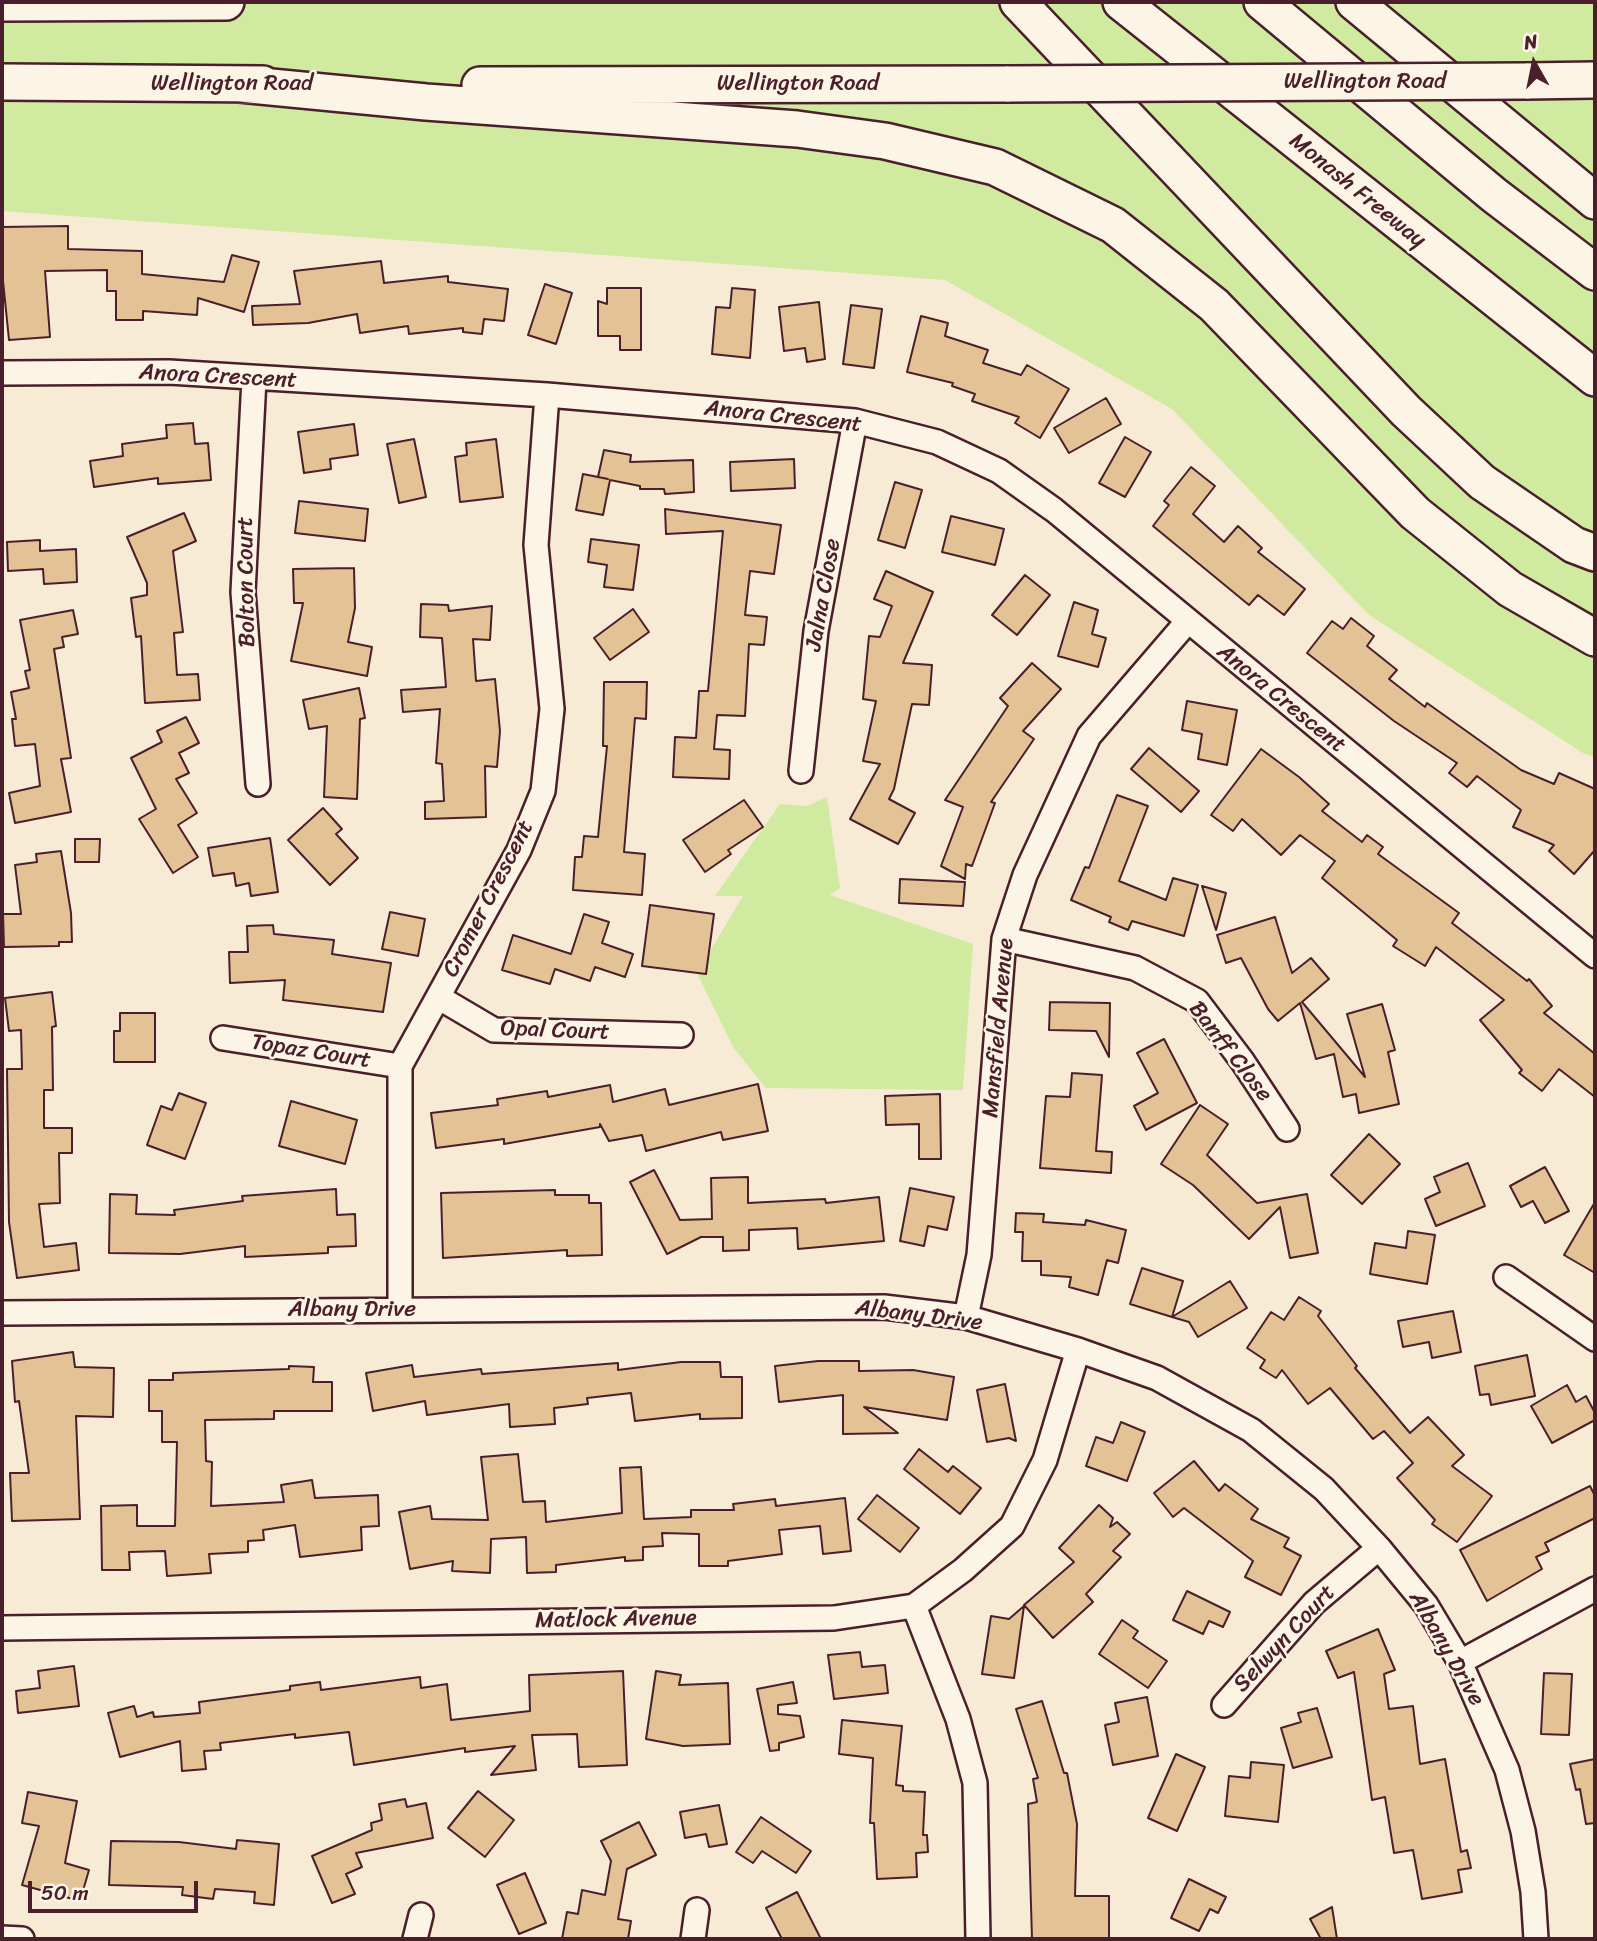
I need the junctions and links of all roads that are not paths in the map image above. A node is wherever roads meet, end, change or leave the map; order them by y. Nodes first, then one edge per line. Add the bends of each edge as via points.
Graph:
1 (226, 2) edge
2 (1018, 2) edge
3 (1121, 2) edge
4 (1262, 2) edge
5 (1354, 2) edge
6 (2, 3) edge
7 (1595, 80) edge
8 (2, 82) edge
9 (240, 84) junction
10 (1595, 201) edge
11 (1595, 272) edge
12 (2, 373) edge
13 (1595, 378) edge
14 (254, 379) junction
15 (547, 395) junction
16 (855, 421) junction
17 (1595, 553) edge
18 (1187, 622) junction
19 (1595, 638) edge
20 (801, 771) dead end
21 (258, 784) dead end
22 (1004, 939) junction
23 (1595, 956) edge
24 (438, 997) junction
25 (681, 1035) dead end
26 (223, 1038) dead end
27 (400, 1066) junction
28 (1287, 1129) dead end
29 (1506, 1277) dead end
30 (400, 1310) junction
31 (2, 1313) edge
32 (966, 1317) junction
33 (1595, 1339) edge
34 (1078, 1350) junction
35 (1380, 1548) junction
36 (1595, 1589) edge
37 (914, 1606) junction
38 (2, 1628) edge
39 (1460, 1662) junction
40 (1224, 1705) dead end
41 (697, 1910) dead end
42 (421, 1915) dead end
43 (2, 1938) edge
44 (22, 1939) edge
45 (415, 1939) edge
46 (692, 1939) edge
47 (978, 1939) edge
48 (1536, 1939) edge

1 - 6 highway
2 - 17 highway via 1406,411 1482,482 1574,545
3 - 13 highway, Monash Freeway
4 - 11 highway via 1494,195
5 - 10 highway
7 - 9 highway, Wellington Road, bridge
8 - 9 highway, Wellington Road
9 - 19 highway via 797,129 885,141 995,167 1113,225 1214,305 1415,513 1510,589
12 - 14 street, Anora Crescent via 169,372
14 - 15 street, Anora Crescent
14 - 21 street, Bolton Court via 243,592
15 - 16 street, Anora Crescent
15 - 24 street, Cromer Crescent via 536,545 551,709 543,791 519,850
16 - 18 street, Anora Crescent via 937,442 999,471 1054,510
16 - 20 street, Jalna Close via 816,631
18 - 22 street, Mansfield Avenue via 1089,736 1025,875
18 - 23 street, Anora Crescent
22 - 28 street, Banff Close via 1135,968 1197,1001
22 - 32 street, Mansfield Avenue via 979,1255
24 - 25 street, Opal Court via 494,1030
24 - 27 street, Cromer Crescent
26 - 27 street, Topaz Court
27 - 30 street, Cromer Crescent
29 - 33 street
30 - 31 street, Albany Drive
30 - 32 street, Albany Drive via 884,1307
32 - 34 street, Albany Drive
34 - 35 street, Albany Drive via 1157,1378 1251,1430 1324,1489
34 - 37 street, Matlock Avenue via 1045,1460 1012,1526
35 - 39 street, Albany Drive via 1426,1605
35 - 40 street, Selwyn Court via 1314,1603
36 - 39 street
37 - 38 street, Matlock Avenue via 834,1618
37 - 47 street via 957,1719 975,1783
39 - 48 street, Albany Drive via 1507,1770 1523,1831
41 - 46 street
42 - 45 street
43 - 44 street

